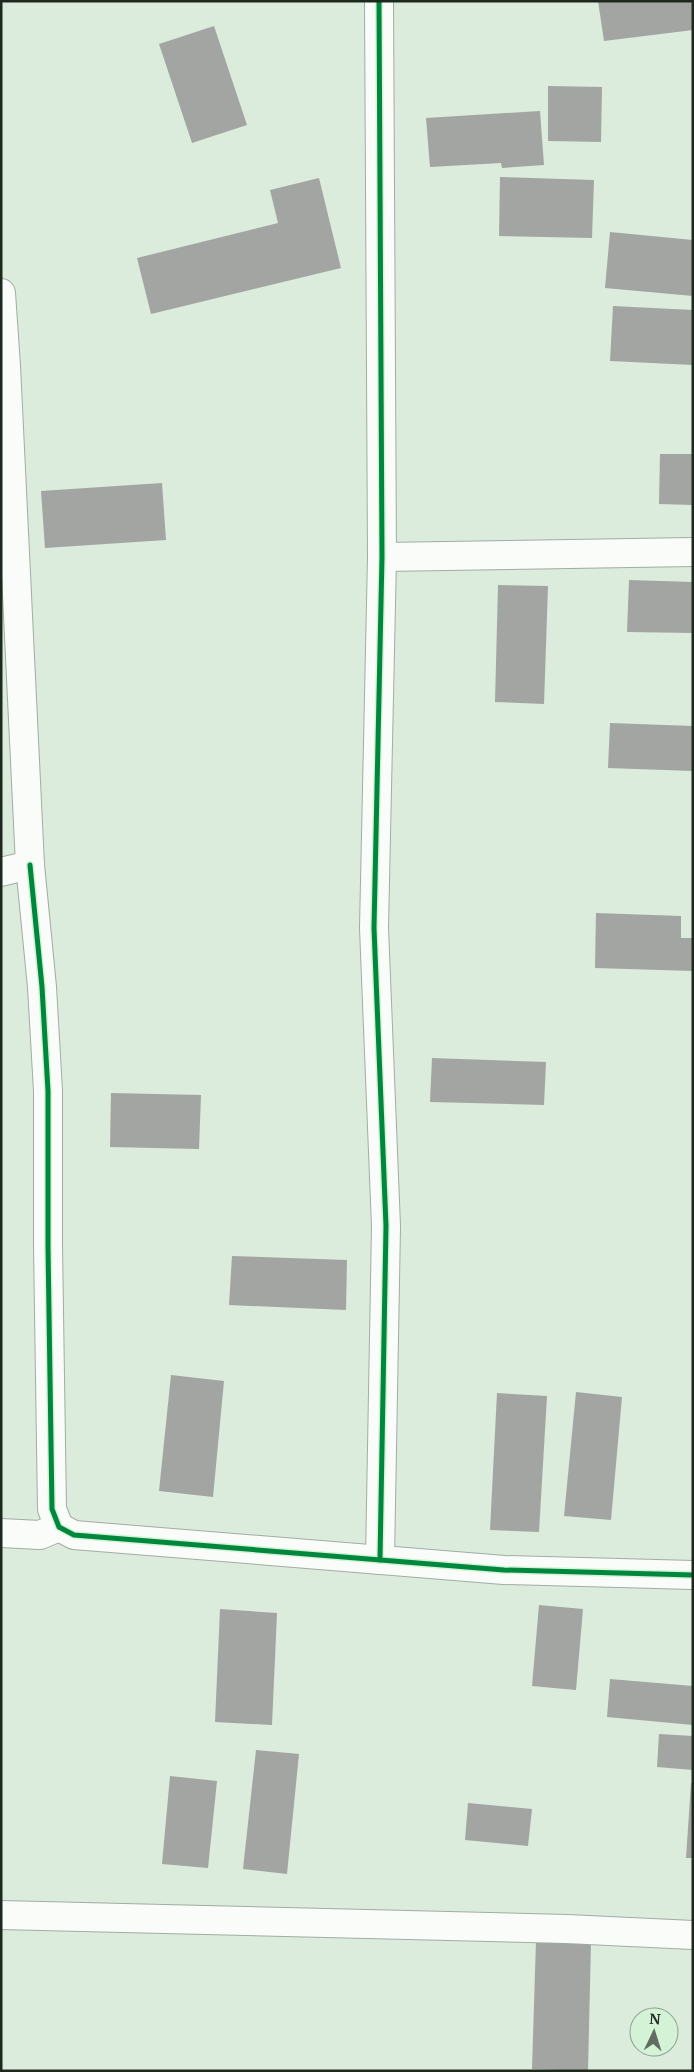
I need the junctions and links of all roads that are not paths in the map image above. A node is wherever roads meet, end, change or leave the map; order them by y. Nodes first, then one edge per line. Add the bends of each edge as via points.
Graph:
1 (379, 1) edge
2 (1, 292) edge
3 (693, 552) edge
4 (382, 558) junction
5 (9, 582) edge
6 (30, 865) junction
7 (1, 872) edge
8 (59, 1527) junction
9 (1, 1533) edge
10 (380, 1560) junction
11 (693, 1575) edge
12 (1, 1915) edge
13 (693, 1935) edge

1 - 4 street
2 - 5 street
3 - 4 street
4 - 10 street via 374,928 386,1226
5 - 6 street
6 - 7 street
6 - 8 street via 48,1091 52,1509
8 - 9 street via 40,1535
8 - 10 street via 74,1535
10 - 11 street via 504,1570
12 - 13 street

